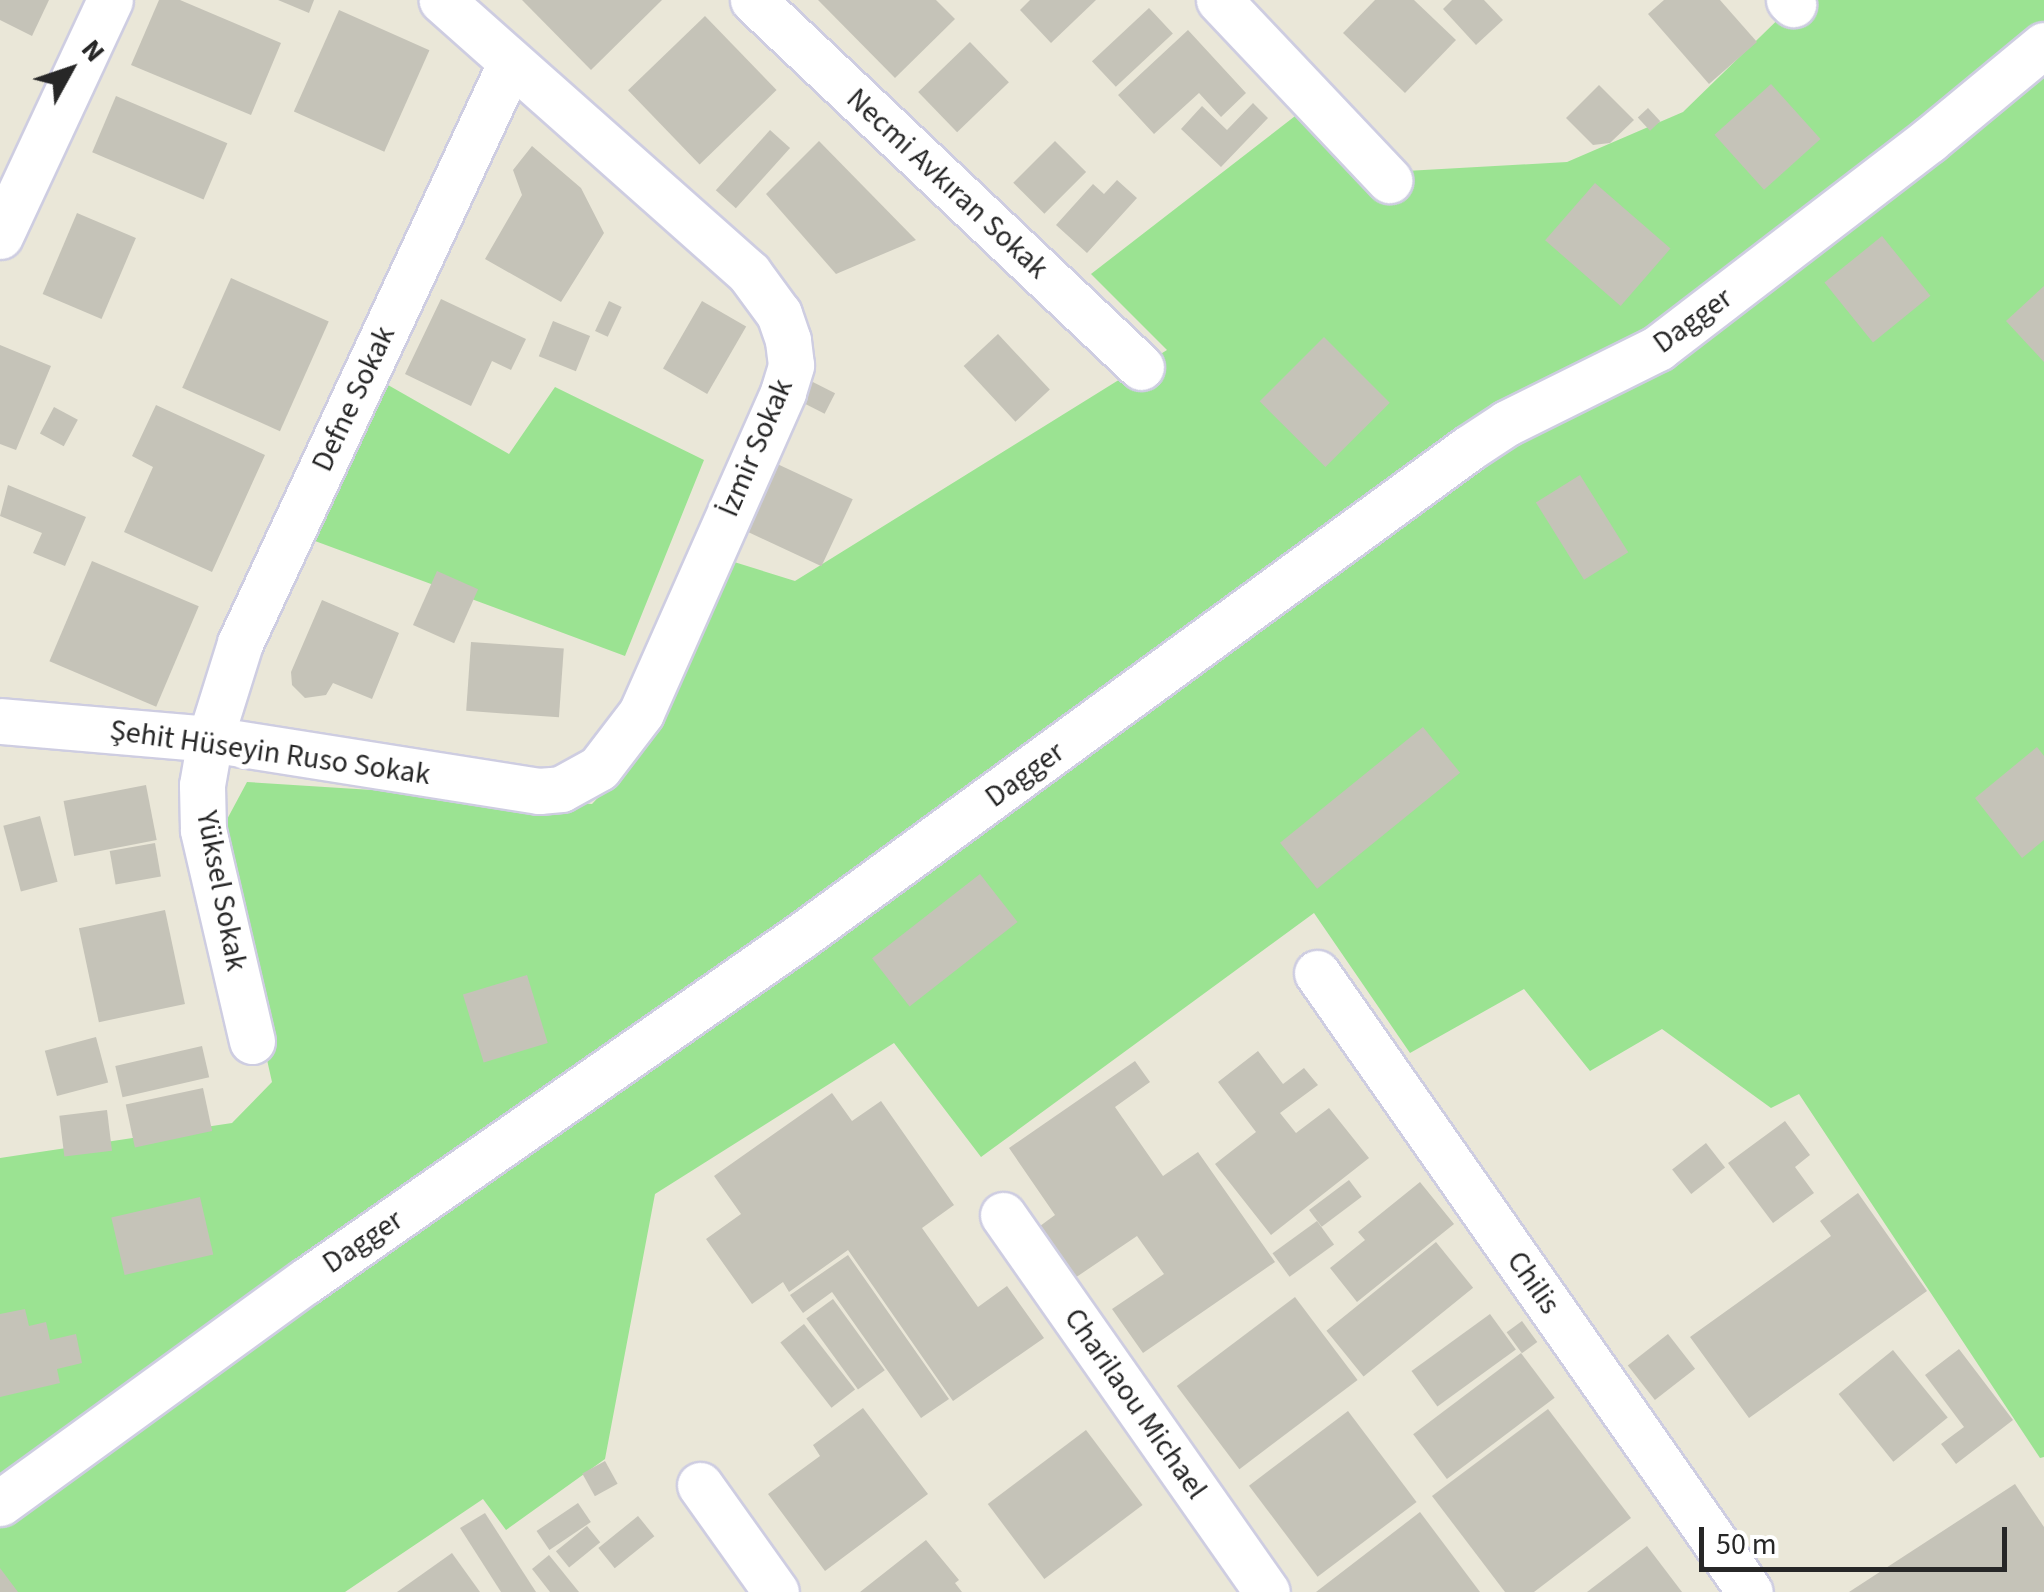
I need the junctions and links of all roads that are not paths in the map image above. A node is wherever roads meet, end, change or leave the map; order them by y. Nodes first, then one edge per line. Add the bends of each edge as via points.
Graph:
1 (110, 0) edge
2 (442, 0) edge
3 (753, 0) edge
4 (1219, 0) edge
5 (2044, 45) edge
6 (510, 64) junction
7 (1388, 180) dead end
8 (0, 236) edge
9 (1141, 367) dead end
10 (0, 722) edge
11 (210, 739) junction
12 (539, 791) joint
13 (1317, 974) dead end
14 (252, 1042) dead end
15 (1003, 1215) dead end
16 (700, 1485) dead end
17 (0, 1502) edge
18 (776, 1592) edge
19 (1267, 1592) edge
20 (1750, 1592) edge

1 - 8 street
2 - 6 street, İzmir Sokak
3 - 9 street, Necmi Avkıran Sokak
4 - 7 street
5 - 17 street, Dagger via 1658,348 1470,448 801,936
6 - 11 street, Defne Sokak via 240,643
6 - 12 street, İzmir Sokak via 750,273 779,314 790,365 641,713 598,768 561,788
10 - 11 street, Şehit Hüseyin Ruso Sokak
11 - 12 street, Şehit Hüseyin Ruso Sokak
11 - 14 street, Yüksel Sokak via 203,830
13 - 20 street, Chilis
15 - 19 street, Charilaou Michael
16 - 18 street

